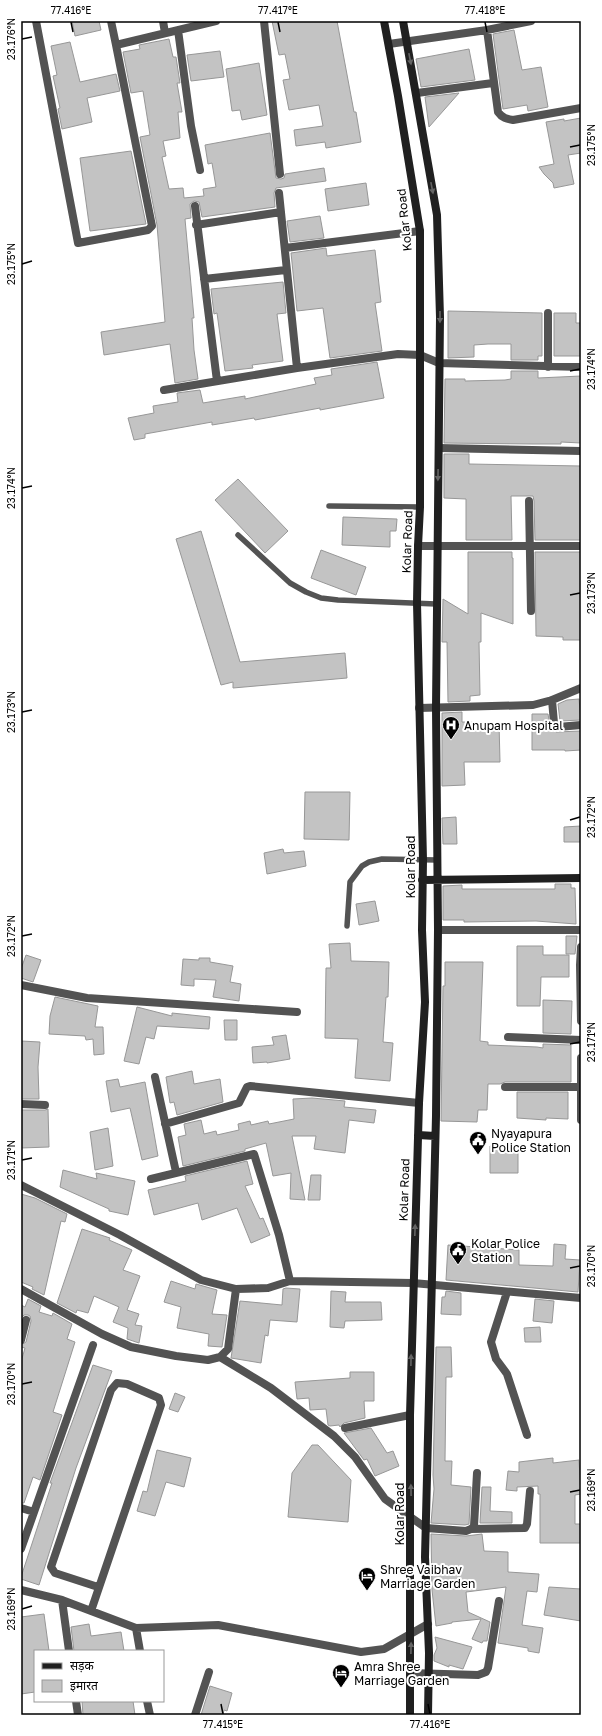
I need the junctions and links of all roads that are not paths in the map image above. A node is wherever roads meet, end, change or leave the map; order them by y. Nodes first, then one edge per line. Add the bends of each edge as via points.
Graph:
1 (36, 21) edge
2 (111, 21) edge
3 (163, 21) edge
4 (216, 21) edge
5 (264, 21) edge
6 (384, 21) edge
7 (403, 21) edge
8 (531, 21) edge
9 (178, 30) junction
10 (486, 30) junction
11 (165, 33) junction
12 (407, 42) junction
13 (389, 44) junction
14 (116, 45) junction
15 (493, 82) junction
16 (417, 93) junction
17 (581, 108) edge
18 (200, 170) dead end
19 (280, 174) dead end
20 (279, 193) dead end
21 (195, 206) dead end
22 (281, 212) junction
23 (196, 225) junction
24 (420, 231) junction
25 (285, 248) junction
26 (286, 270) junction
27 (204, 279) junction
28 (548, 313) dead end
29 (420, 355) junction
30 (439, 363) junction
31 (548, 367) junction
32 (581, 367) edge
33 (297, 368) junction
34 (217, 381) junction
35 (164, 390) dead end
36 (439, 448) junction
37 (581, 451) edge
38 (529, 501) dead end
39 (328, 506) dead end
40 (420, 507) junction
41 (238, 535) dead end
42 (418, 546) junction
43 (437, 546) junction
44 (581, 546) edge
45 (529, 547) junction
46 (418, 603) junction
47 (436, 604) junction
48 (531, 611) dead end
49 (581, 688) edge
50 (552, 700) junction
51 (419, 708) junction
52 (436, 708) junction
53 (581, 725) edge
54 (423, 860) junction
55 (437, 860) junction
56 (581, 878) edge
57 (422, 880) junction
58 (437, 880) junction
59 (347, 926) dead end
60 (438, 930) junction
61 (581, 930) edge
62 (581, 947) edge
63 (580, 966) edge
64 (21, 985) edge
65 (297, 1012) dead end
66 (581, 1021) edge
67 (508, 1037) dead end
68 (581, 1040) edge
69 (581, 1058) edge
70 (155, 1077) dead end
71 (505, 1087) dead end
72 (580, 1087) edge
73 (419, 1103) junction
74 (21, 1104) edge
75 (45, 1105) dead end
76 (581, 1120) edge
77 (165, 1124) junction
78 (418, 1135) junction
79 (435, 1136) junction
80 (176, 1172) junction
81 (151, 1179) dead end
82 (21, 1184) edge
83 (290, 1281) junction
84 (413, 1283) junction
85 (431, 1285) junction
86 (21, 1289) edge
87 (236, 1289) junction
88 (507, 1292) junction
89 (581, 1298) edge
90 (26, 1320) dead end
91 (21, 1340) edge
92 (92, 1345) dead end
93 (220, 1357) junction
94 (410, 1415) junction
95 (345, 1428) dead end
96 (527, 1435) dead end
97 (476, 1473) dead end
98 (530, 1491) dead end
99 (21, 1508) edge
100 (34, 1512) junction
101 (411, 1518) junction
102 (426, 1528) junction
103 (471, 1529) junction
104 (21, 1548) edge
105 (98, 1586) junction
106 (21, 1590) edge
107 (62, 1600) junction
108 (499, 1602) dead end
109 (91, 1611) junction
110 (428, 1624) junction
111 (136, 1628) junction
112 (411, 1632) junction
113 (69, 1650) edge
114 (140, 1650) edge
115 (208, 1672) dead end
116 (410, 1673) junction
117 (429, 1674) junction
118 (76, 1702) edge
119 (148, 1702) edge
120 (78, 1715) edge
121 (150, 1715) edge
122 (195, 1715) edge
123 (410, 1715) edge
124 (428, 1715) edge

1 - 14 street via 78,243 148,230 152,226
2 - 14 street
3 - 11 street
4 - 9 street
5 - 19 street
6 - 13 main road, Kolar Road
7 - 12 main road
8 - 10 street
9 - 11 street
9 - 18 street via 191,126
10 - 12 street
10 - 15 street
11 - 14 street
12 - 13 street
12 -> 16 main road
13 - 24 main road, Kolar Road
15 - 16 street
15 - 17 street via 498,112 506,119 514,120
16 -> 30 main road via 437,215 440,254
20 - 22 street
21 - 23 street
22 - 23 street
22 - 25 street
23 - 27 street
24 - 25 street
24 - 29 main road, Kolar Road
25 - 26 street
26 - 27 street
26 - 33 street
27 - 34 street
28 - 31 street
29 - 30 street
29 - 33 street via 398,354
29 - 40 main road, Kolar Road
30 - 31 street
30 - 36 main road
31 - 32 street
33 - 34 street
34 - 35 street
36 - 37 street
36 -> 43 main road
38 - 45 street
39 - 40 lane
40 - 42 main road, Kolar Road
41 - 46 lane via 290,583 321,598
42 - 43 street
42 - 46 main road, Kolar Road
43 - 45 street
43 - 47 main road
44 - 45 street
45 - 48 street
46 - 47 lane
46 - 51 main road, Kolar Road
47 - 52 main road
49 - 50 street
50 - 52 street via 532,705
50 - 53 street via 554,723 558,727
51 - 52 street
51 - 54 main road, Kolar Road
52 - 55 main road
54 - 55 lane
54 - 57 main road, Kolar Road
54 - 59 lane via 382,860 362,866 350,882
55 - 58 main road
56 - 58 main road
57 - 58 main road
57 - 73 main road, Kolar Road via 425,1002
58 - 60 main road
60 - 61 street
60 - 79 main road
62 - 63 street
63 - 66 street
64 - 65 street via 87,998
67 - 68 street
69 - 72 street
70 - 77 street
71 - 72 street
72 - 76 street
73 - 77 street via 250,1086 247,1087 240,1103
73 - 78 main road, Kolar Road
74 - 75 street
77 - 80 street
78 - 79 main road
84 -> 78 main road, Kolar Road
79 - 85 main road
80 - 81 street
80 - 83 street via 255,1155
82 - 87 street via 201,1280
83 - 84 street
83 - 87 street via 268,1288
84 - 85 street
94 -> 84 main road, Kolar Road
85 - 88 street
85 - 102 main road
86 - 93 street via 131,1348 208,1360
87 - 93 street via 228,1349
88 - 89 street
88 - 96 street via 491,1342 496,1359 507,1374
90 - 91 street
92 - 100 street
93 - 101 street via 271,1388 334,1436 355,1457 385,1499
94 - 95 street
101 -> 94 main road, Kolar Road
97 - 103 street via 474,1526
98 - 103 street via 525,1528
99 - 100 street
100 - 104 street
101 - 102 street
101 - 112 main road, Kolar Road
102 - 103 street via 466,1531
102 - 110 main road
105 - 105 street via 55,1573 50,1567 111,1390 117,1383 127,1384 159,1398 161,1405
105 - 109 street
106 - 107 street
107 - 109 street
107 - 113 street
108 - 117 street via 486,1672 478,1675
109 - 111 street
110 - 112 street
110 - 117 main road
111 - 112 street via 218,1626 361,1652 384,1649
111 - 114 street
116 -> 112 main road, Kolar Road
115 - 122 street
116 - 117 street
116 - 123 main road, Kolar Road
117 - 124 main road
118 - 120 street
119 - 121 street

